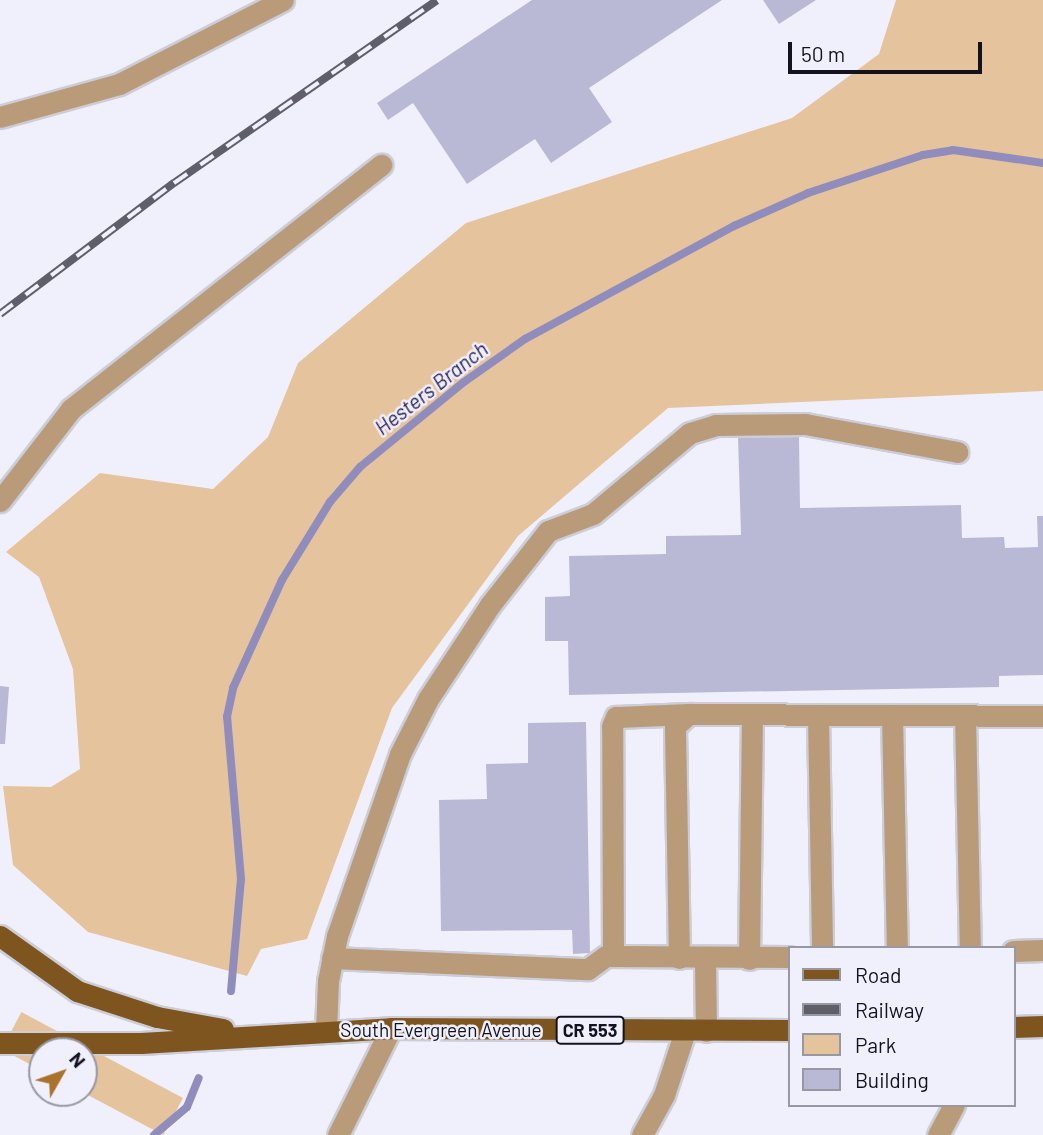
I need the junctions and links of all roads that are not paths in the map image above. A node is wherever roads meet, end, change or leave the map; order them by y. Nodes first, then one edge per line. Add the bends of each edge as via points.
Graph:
1 (283, 0) edge
2 (0, 117) edge
3 (380, 165) dead end
4 (957, 452) dead end
5 (0, 501) edge
6 (689, 714) junction
7 (752, 714) junction
8 (818, 715) junction
9 (892, 715) junction
10 (965, 715) junction
11 (1043, 716) edge
12 (0, 936) edge
13 (822, 946) edge
14 (897, 946) edge
15 (970, 946) edge
16 (1043, 950) edge
17 (1015, 951) edge
18 (613, 956) junction
19 (788, 957) edge
20 (332, 958) junction
21 (679, 958) junction
22 (749, 958) junction
23 (705, 960) junction
24 (1043, 1026) edge
25 (1015, 1027) edge
26 (391, 1028) junction
27 (788, 1030) edge
28 (326, 1031) junction
29 (695, 1031) junction
30 (260, 1035) junction
31 (0, 1043) edge
32 (953, 1107) edge
33 (338, 1135) edge
34 (642, 1135) edge
35 (938, 1135) edge

1 - 2 street via 119,84
3 - 5 street via 71,409
4 - 20 street via 805,424 716,425 690,433 593,514 548,531 490,605 428,699 400,754
6 - 7 street
6 - 18 street via 616,717 612,726
6 - 21 street via 675,726
7 - 8 street
7 - 22 street
8 - 9 street
8 - 13 street
9 - 10 street
9 - 14 street
10 - 11 street
10 - 15 street
12 - 30 main road, South Evergreen Avenue / CR 553 via 76,991 167,1019
16 - 17 street
18 - 20 street via 588,969
18 - 21 street
19 - 22 street
20 - 28 street
21 - 23 street
22 - 23 street
23 - 29 street
24 - 25 main road
26 - 28 main road, South Evergreen Avenue / CR 553
26 - 29 main road, South Evergreen Avenue / CR 553
26 - 33 street
27 - 29 main road, South Evergreen Avenue / CR 553
28 - 30 main road, South Evergreen Avenue / CR 553
29 - 34 street
30 - 31 main road, South Evergreen Avenue / CR 553 via 141,1043
32 - 35 street

